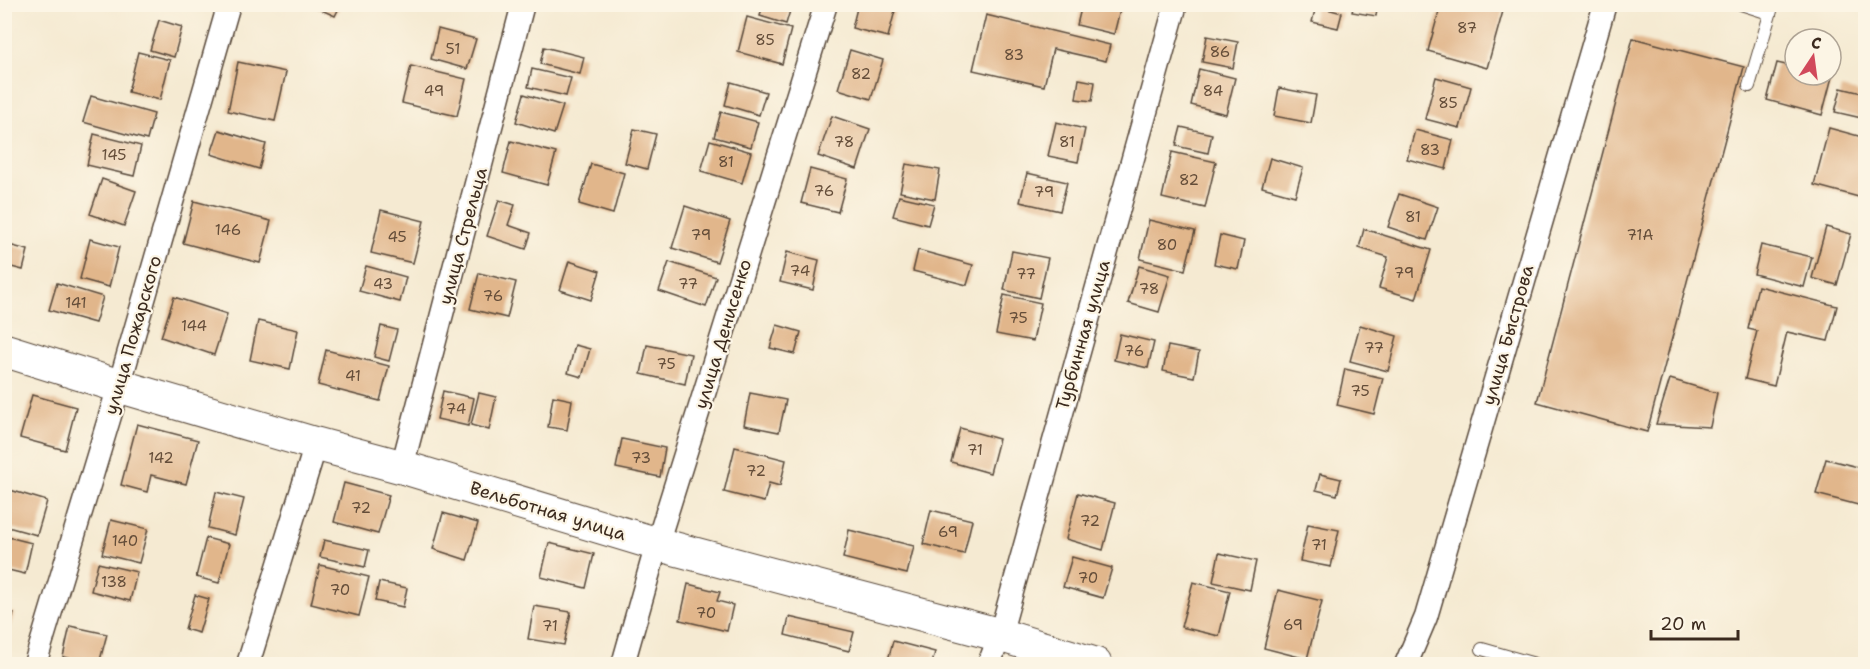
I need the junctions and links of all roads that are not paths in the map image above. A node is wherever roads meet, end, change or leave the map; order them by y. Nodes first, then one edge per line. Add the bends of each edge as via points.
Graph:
1 (229, 4) edge
2 (523, 4) edge
3 (826, 4) edge
4 (1176, 4) edge
5 (1741, 4) edge
6 (1602, 5) edge
7 (1771, 8) edge
8 (1749, 86) dead end
9 (4, 350) edge
10 (118, 386) junction
11 (316, 444) junction
12 (402, 466) junction
13 (657, 544) junction
14 (1482, 649) dead end
15 (994, 650) edge
16 (34, 664) edge
17 (248, 664) edge
18 (623, 664) edge
19 (1095, 664) edge
20 (1406, 664) edge
21 (1535, 664) edge

1 - 10 street, улица Пожарского
2 - 12 street, улица Стрельца
3 - 13 street, улица Денисенко
4 - 15 street, Турбинная улица
5 - 7 lane
6 - 20 street, улица Быстрова via 1426,617
7 - 8 lane
9 - 10 street, Вельботная улица
10 - 11 street, Вельботная улица
10 - 16 street, улица Пожарского
11 - 12 street, Вельботная улица
11 - 17 street
12 - 13 street, Вельботная улица
13 - 15 street, Вельботная улица
13 - 18 street, улица Денисенко
14 - 21 lane
15 - 19 street, Вельботная улица

